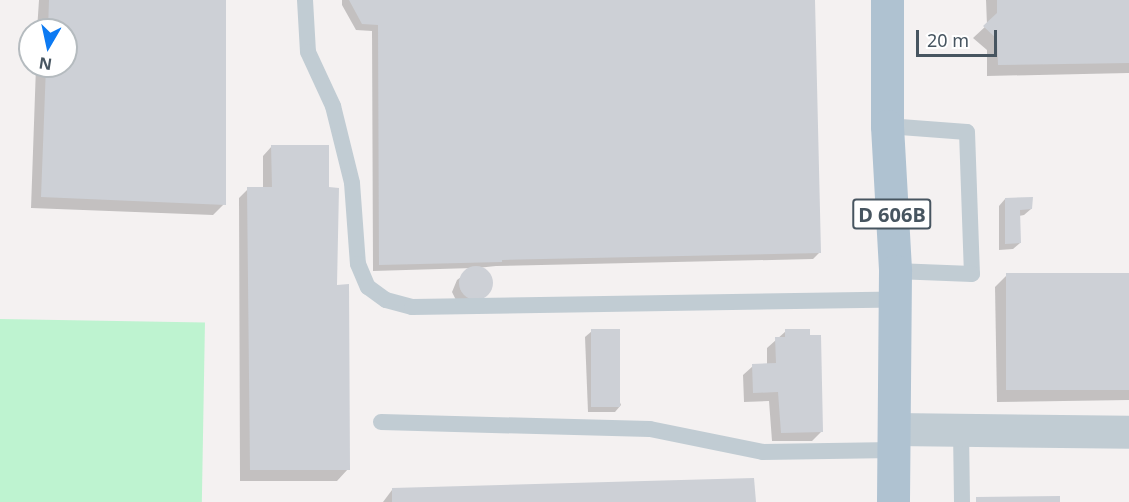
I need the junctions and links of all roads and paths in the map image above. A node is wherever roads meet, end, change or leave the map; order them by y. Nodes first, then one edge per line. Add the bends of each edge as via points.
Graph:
1 (304, 0) edge
2 (886, 0) edge
3 (887, 126) junction
4 (895, 285) junction
5 (381, 422) dead end
6 (961, 430) junction
7 (1129, 432) edge
8 (894, 440) junction
9 (893, 502) edge
10 (962, 502) edge

1 - 4 lane via 308,52 333,106 352,183 358,264 368,287 386,300 412,307
2 - 3 main road, D 606B
3 - 4 main road, D 606B
3 - 4 lane via 968,132 972,274
4 - 8 main road, D 606B
5 - 8 lane via 650,429 763,452
6 - 7 street
6 - 8 street
6 - 10 lane
8 - 9 main road, D 606B

